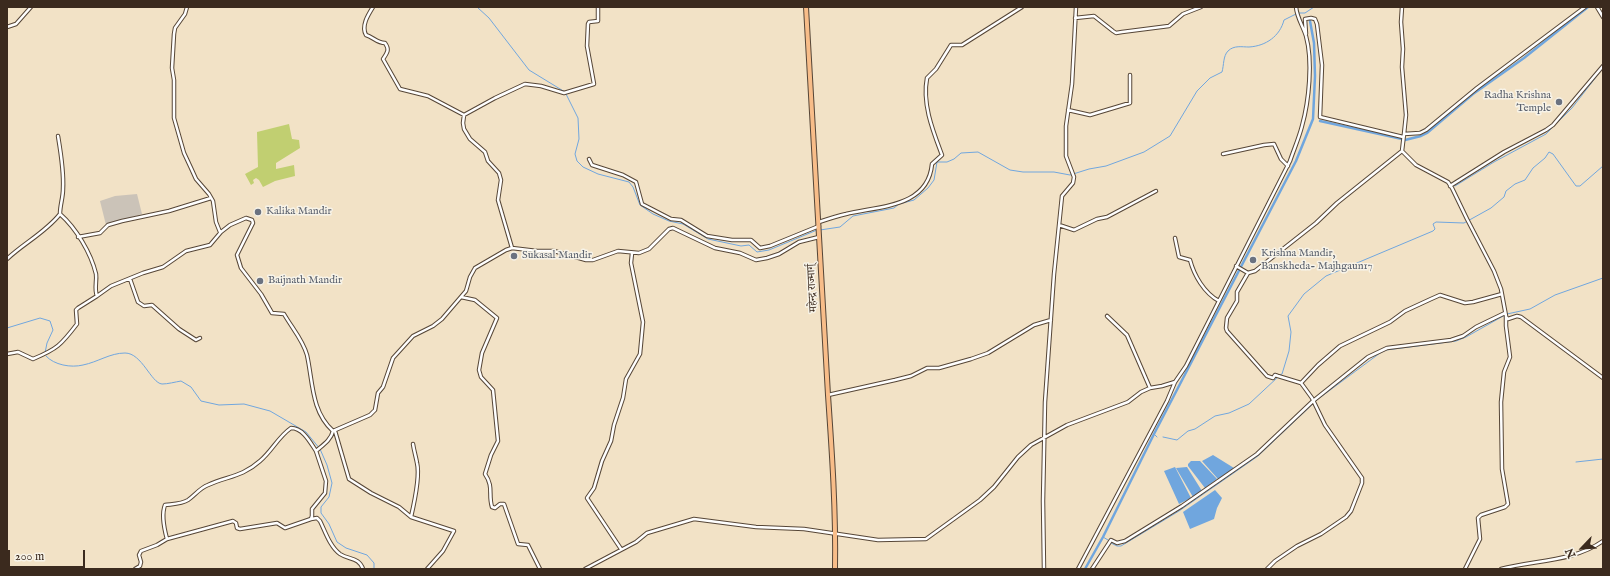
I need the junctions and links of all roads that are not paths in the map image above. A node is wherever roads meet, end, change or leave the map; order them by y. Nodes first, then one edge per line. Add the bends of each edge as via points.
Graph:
1 (30, 7) edge
2 (187, 7) edge
3 (373, 7) edge
4 (598, 7) edge
5 (806, 7) edge
6 (1022, 7) edge
7 (1076, 7) edge
8 (1201, 7) edge
9 (1296, 7) edge
10 (1402, 7) edge
11 (1585, 7) edge
12 (1597, 7) edge
13 (1603, 17) edge
14 (1076, 18) junction
15 (7, 26) edge
16 (1306, 36) junction
17 (1603, 66) edge
18 (1130, 75) dead end
19 (1068, 110) junction
20 (464, 115) junction
21 (58, 136) dead end
22 (1404, 136) junction
23 (1402, 151) junction
24 (1223, 154) dead end
25 (589, 159) dead end
26 (1288, 166) junction
27 (1450, 186) junction
28 (1156, 191) dead end
29 (211, 198) junction
30 (60, 214) junction
31 (819, 225) junction
32 (1059, 225) junction
33 (221, 232) junction
34 (819, 236) junction
35 (78, 237) junction
36 (1175, 238) dead end
37 (512, 248) junction
38 (632, 253) junction
39 (7, 259) edge
40 (1236, 266) junction
41 (1247, 272) junction
42 (130, 279) junction
43 (1502, 294) junction
44 (97, 296) junction
45 (461, 297) junction
46 (1219, 301) junction
47 (1505, 314) junction
48 (1107, 316) dead end
49 (1051, 320) junction
50 (200, 338) dead end
51 (7, 354) edge
52 (1603, 378) edge
53 (1175, 382) junction
54 (1301, 383) junction
55 (1150, 388) junction
56 (828, 395) junction
57 (1314, 402) junction
58 (334, 431) junction
59 (1044, 438) junction
60 (413, 444) dead end
61 (318, 449) junction
62 (411, 517) junction
63 (311, 520) junction
64 (835, 534) junction
65 (167, 539) junction
66 (1603, 541) edge
67 (621, 549) junction
68 (135, 569) edge
69 (364, 569) edge
70 (426, 569) edge
71 (540, 569) edge
72 (585, 569) edge
73 (835, 569) edge
74 (1044, 569) edge
75 (1078, 569) edge
76 (1092, 569) edge
77 (1267, 569) edge
78 (1465, 569) edge
79 (1500, 569) edge

1 - 15 street via 16,24
2 - 29 street via 174,34 174,118 184,153 196,179
3 - 20 street via 363,31 378,43 385,43 388,46 388,52 383,59 400,89 428,96
4 - 20 street via 598,21 588,24 587,46 594,84 564,93 525,84
5 - 31 highway, महेन्द्र राज्मार्ग्
6 - 31 street via 962,45 951,45 927,78 929,120 942,155 932,164 926,184 915,196 887,206 846,214
7 - 14 street
8 - 14 street via 1182,14 1169,26 1116,33 1094,16
9 - 16 street
10 - 22 street via 1402,67 1406,115
11 - 22 street via 1477,88 1426,130
12 - 13 street
14 - 19 street
16 - 22 street via 1305,19 1316,19 1322,65 1320,116
16 - 26 street via 1309,72 1305,110
17 - 27 street via 1553,125
18 - 19 street via 1130,103 1090,115
19 - 32 street via 1066,156 1074,177 1073,183 1062,196
20 - 37 street via 464,130 485,152 499,173 501,180 498,200
21 - 30 street via 63,172
22 - 23 street
23 - 27 street via 1416,165 1442,178
23 - 41 street via 1255,271
24 - 26 street via 1274,144 1281,159
25 - 31 street via 592,166 623,175 636,182 642,204 671,219 681,220 707,236 751,240 760,248
26 - 40 street
27 - 43 street via 1494,271
28 - 32 street via 1107,217 1074,230
29 - 33 street
29 - 35 street via 108,225 100,233
30 - 35 street
30 - 39 street
31 - 34 highway, महेन्द्र राज्मार्ग्
32 - 49 street
33 - 42 street via 210,245 186,251 163,267
33 - 58 street via 246,218 252,220 237,255 239,263 272,313 284,314 303,344 318,410 323,420
34 - 38 street via 799,242 779,254 756,260 740,253 715,248 672,228 649,249
34 - 56 highway, महेन्द्र राज्मार्ग्
35 - 44 street via 94,268
36 - 46 street via 1179,257 1190,260 1192,270 1205,289
37 - 38 street via 554,251 586,260 618,251
37 - 45 street via 475,268
38 - 67 street via 631,263 643,322 640,354 626,379 610,441 596,483 587,498
40 - 41 street
40 - 46 street
41 - 54 street via 1237,292 1237,301 1227,318 1226,328 1267,376 1273,378 1275,375
42 - 44 street via 111,286
42 - 50 street via 138,302 144,306 152,305 179,329 196,340
43 - 47 street
43 - 54 street via 1473,302 1440,295 1430,299 1340,346
44 - 51 street via 76,310 77,324 63,343 50,352 33,359 18,352
45 - 58 street via 438,323 413,336 393,358 383,387 378,393 375,410 370,415
45 - 71 street via 475,300 497,318 482,353 479,370 493,390 498,441 485,474 490,482 490,501 495,508 504,504 518,544 528,545
46 - 53 street via 1186,366
47 - 52 street via 1508,319 1521,317
47 - 57 street via 1452,340 1379,351 1368,357
47 - 78 street via 1510,357 1501,390 1501,450 1508,504 1478,518 1480,539
48 - 55 street via 1127,335
49 - 56 street via 1034,325 988,353 971,359
49 - 59 street
53 - 55 street
53 - 75 street
54 - 57 street
55 - 59 street via 1128,402 1067,425
56 - 64 highway, महेन्द्र राज्मार्ग्
57 - 76 street via 1257,454 1182,506 1125,541 1117,543 1111,540
57 - 77 street via 1325,425 1362,478 1362,483 1346,517 1297,546
58 - 61 street
58 - 62 street via 349,479 399,507
59 - 64 street via 1031,445 1018,457 980,500 926,539 878,540
59 - 74 street
60 - 62 street via 418,463 416,497
61 - 63 street via 326,481 325,493 312,509
61 - 65 street via 303,432 291,428 251,468 239,475 208,484 188,500 165,505 164,529
62 - 70 street via 454,531 443,551
63 - 65 street via 285,528 277,523 240,529 233,521
63 - 69 street via 320,520 340,554 356,560
64 - 67 street via 694,519 647,534
64 - 73 highway, महेन्द्र राज्मार्ग्
65 - 68 street via 141,551 140,566
66 - 79 street via 1594,547 1563,558
67 - 72 street

